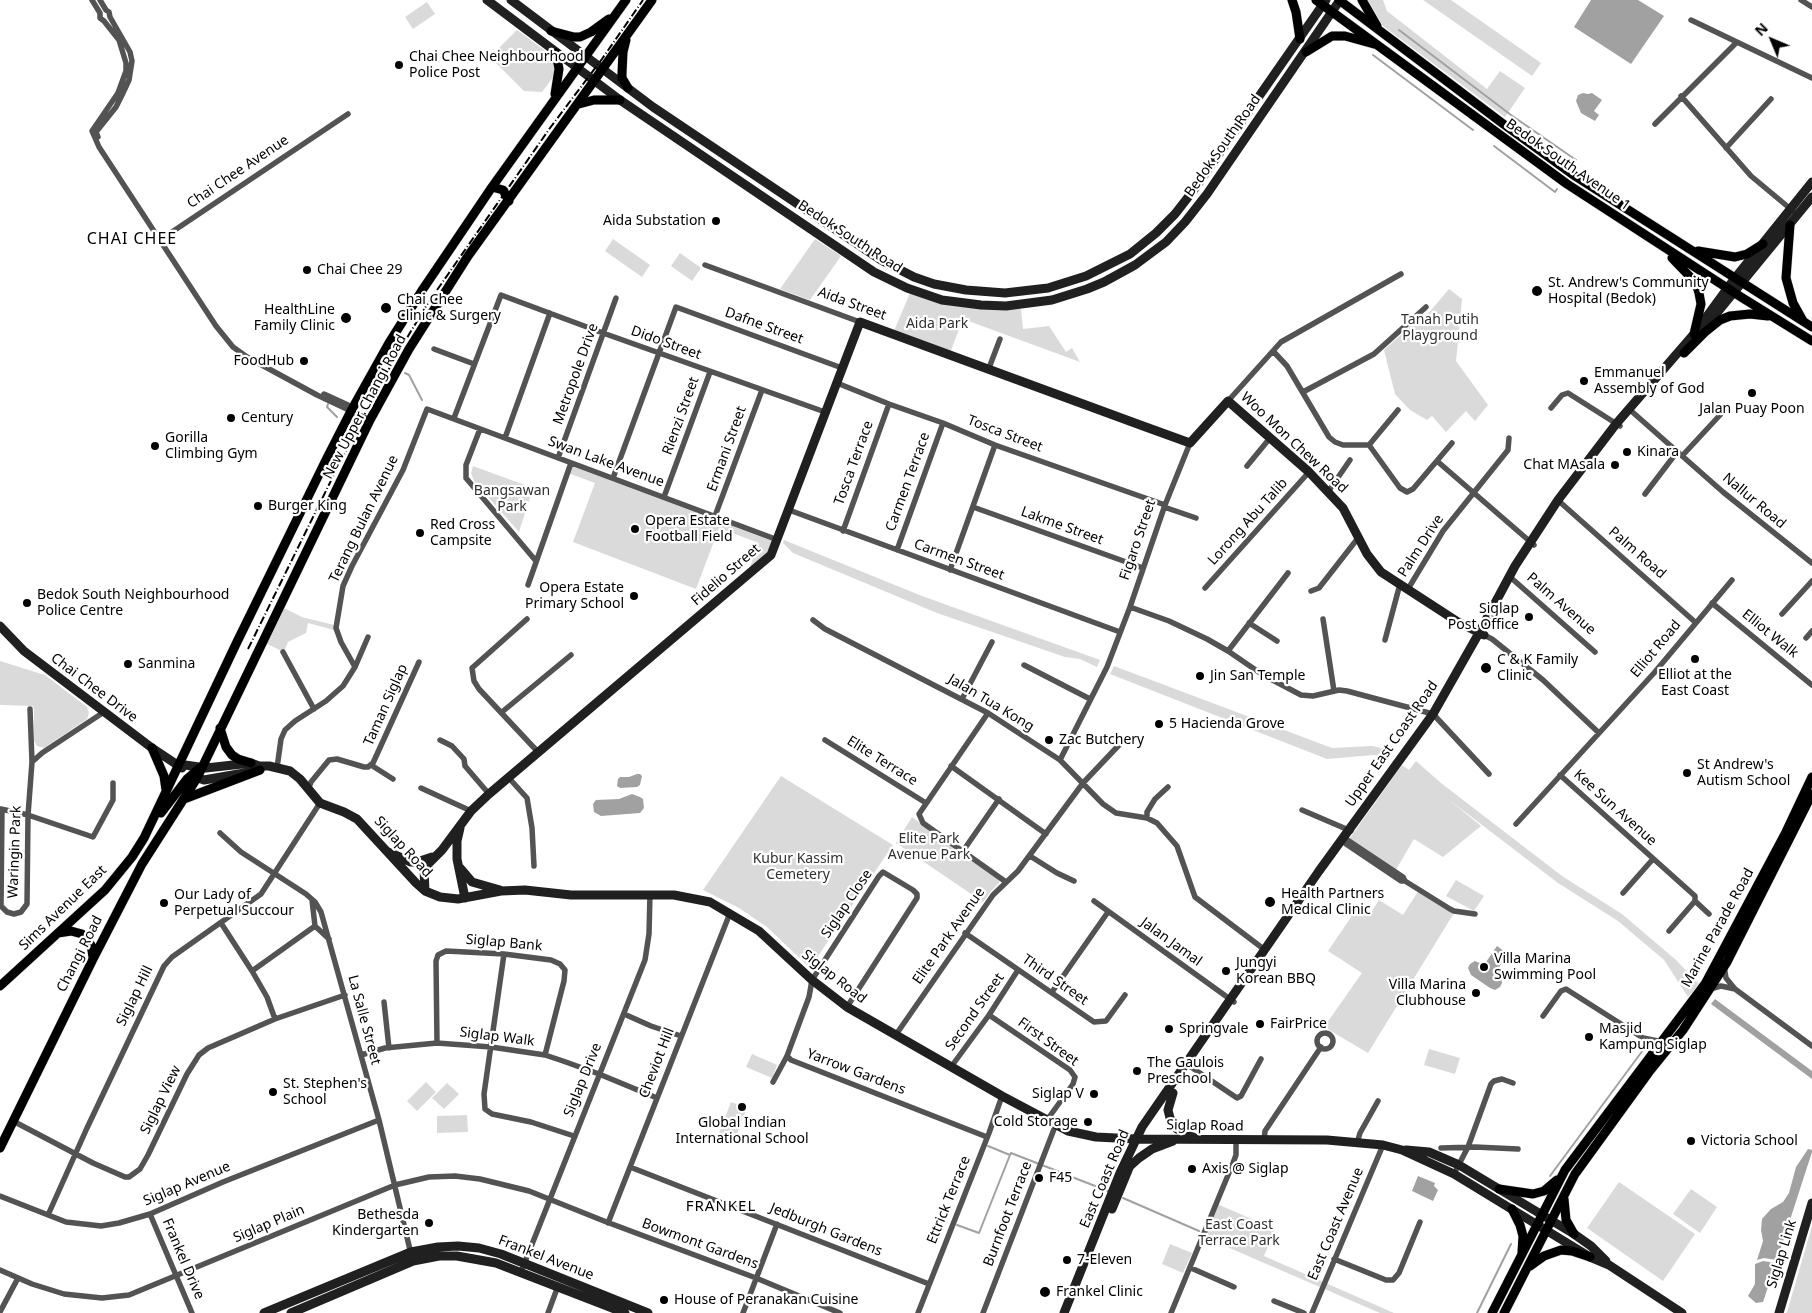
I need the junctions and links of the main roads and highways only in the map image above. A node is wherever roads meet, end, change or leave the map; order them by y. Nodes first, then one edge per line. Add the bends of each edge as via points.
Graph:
1 (487, 0) edge
2 (511, 0) edge
3 (626, 0) edge
4 (652, 0) edge
5 (1292, 0) edge
6 (1340, 0) edge
7 (1362, 0) edge
8 (1322, 1) edge
9 (618, 11) junction
10 (1333, 11) junction
11 (1380, 30) junction
12 (551, 31) junction
13 (627, 34) junction
14 (1300, 38) junction
15 (1379, 45) junction
16 (1306, 52) junction
17 (556, 53) junction
18 (585, 57) junction
19 (576, 68) junction
20 (602, 70) junction
21 (594, 82) junction
22 (628, 88) junction
23 (554, 100) junction
24 (620, 100) junction
25 (579, 104) junction
26 (1812, 182) edge
27 (492, 187) junction
28 (1812, 197) edge
29 (509, 201) junction
30 (1795, 212) junction
31 (1790, 225) junction
32 (1646, 235) junction
33 (1763, 244) junction
34 (1691, 250) junction
35 (1739, 281) junction
36 (1731, 290) junction
37 (1773, 317) junction
38 (860, 322) joint
39 (1804, 322) junction
40 (1812, 327) edge
41 (1694, 334) junction
42 (1812, 340) edge
43 (1684, 353) junction
44 (1664, 372) junction
45 (1228, 402) joint
46 (1618, 425) junction
47 (1190, 443) joint
48 (1533, 543) junction
49 (0, 626) edge
50 (1482, 634) junction
51 (220, 728) junction
52 (152, 748) junction
53 (251, 763) junction
54 (178, 764) junction
55 (201, 768) junction
56 (269, 768) junction
57 (194, 777) junction
58 (1812, 777) edge
59 (166, 793) junction
60 (1812, 794) edge
61 (184, 799) junction
62 (150, 827) junction
63 (453, 840) junction
64 (386, 851) junction
65 (438, 854) junction
66 (459, 866) junction
67 (424, 891) junction
68 (501, 891) junction
69 (465, 898) junction
70 (56, 934) junction
71 (93, 959) junction
72 (0, 986) edge
73 (1232, 1001) joint
74 (1187, 1064) junction
75 (1173, 1092) junction
76 (1140, 1139) junction
77 (1179, 1139) junction
78 (1198, 1140) junction
79 (0, 1148) edge
80 (1402, 1150) junction
81 (1129, 1168) junction
82 (1559, 1179) junction
83 (1499, 1190) junction
84 (1565, 1194) junction
85 (1812, 1203) edge
86 (1512, 1209) junction
87 (1541, 1215) junction
88 (1552, 1221) junction
89 (1537, 1224) junction
90 (1547, 1230) junction
91 (1574, 1234) junction
92 (1522, 1254) junction
93 (412, 1257) junction
94 (1590, 1257) junction
95 (1609, 1265) junction
96 (1528, 1267) junction
97 (269, 1312) edge
98 (291, 1313) edge
99 (625, 1313) edge
100 (648, 1313) edge
101 (1064, 1313) edge
102 (1069, 1313) edge
103 (1492, 1313) edge
104 (1504, 1313) edge
105 (1682, 1313) edge
106 (1779, 1313) edge

1 - 17 main road, Bedok South Road
2 - 12 main road, Bedok South Road
3 - 9 main road, New Upper Changi Road
4 - 13 main road, New Upper Changi Road
5 - 14 main road
6 - 10 main road, Bedok South Road
6 - 11 main road, Bedok South Avenue 1
7 - 11 main road
8 - 10 main road, Bedok South Avenue 1
8 - 14 main road, Bedok South Road
9 - 12 main road via 582,36
9 - 18 main road, New Upper Changi Road
10 - 15 main road, Bedok South Avenue 1
10 - 16 main road, Bedok South Road
11 - 34 main road, Bedok South Avenue 1 via 1575,176
12 - 18 main road, Bedok South Road
13 - 20 main road, New Upper Changi Road
13 - 22 main road via 622,78
14 - 22 main road, Bedok South Road via 1185,202 1156,233 1130,254 1086,276 1048,288 1005,293 950,288 896,268
15 - 16 main road via 1346,36 1332,36
15 - 32 main road, Bedok South Avenue 1 via 1567,184
16 - 24 main road, Bedok South Road via 1195,210 1166,242 1135,265 1087,290 1018,305 947,301 888,280
17 - 19 main road, Bedok South Road
17 - 23 main road via 559,76
18 - 19 main road, New Upper Changi Road
18 - 20 main road, Bedok South Road
19 - 21 main road, Bedok South Road
19 - 23 main road, New Upper Changi Road
20 - 21 main road, New Upper Changi Road
20 - 22 main road, Bedok South Road
21 - 24 main road, Bedok South Road
21 - 25 main road, New Upper Changi Road
23 - 27 main road, New Upper Changi Road
24 - 25 main road via 594,100
25 - 29 main road, New Upper Changi Road
26 - 30 main road, Upper East Coast Road
27 - 29 main road via 503,190
27 - 54 main road, New Upper Changi Road via 412,306 352,409
28 - 30 main road, Upper East Coast Road
29 - 51 main road, New Upper Changi Road via 468,256 409,349 371,419
30 - 31 main road, Upper East Coast Road
30 - 33 main road, Upper East Coast Road
31 - 35 main road, Upper East Coast Road
31 - 39 main road via 1786,278 1793,303
32 - 36 main road, Bedok South Avenue 1
32 - 41 main road via 1696,283 1701,304
33 - 34 main road via 1735,257
33 - 35 main road, Upper East Coast Road
34 - 35 main road, Bedok South Avenue 1
35 - 36 main road, Upper East Coast Road
35 - 39 main road, Bedok South Avenue 1
36 - 37 main road, Bedok South Avenue 1
36 - 41 main road, Upper East Coast Road
36 - 43 main road, Upper East Coast Road
37 - 42 main road, Bedok South Avenue 1
37 - 43 main road via 1750,314 1720,320
38 - 47 main road, Aida Street
38 - 63 main road, Fidelio Street via 771,556 508,777 471,812
39 - 40 main road, Bedok South Avenue 1
41 - 44 main road, Upper East Coast Road
43 - 44 main road, Upper East Coast Road
44 - 46 main road, Upper East Coast Road
45 - 47 main road, Figaro Street
45 - 50 main road, Woo Mon Chew Road via 1309,472 1343,508 1376,567 1458,622
46 - 48 main road, Upper East Coast Road
46 - 48 main road, Upper East Coast Road via 1558,500
48 - 50 main road, Upper East Coast Road via 1511,577
49 - 52 main road, Chai Chee Drive via 24,651
50 - 73 main road, Upper East Coast Road via 1435,715
51 - 53 main road via 232,755
51 - 55 main road, New Upper Changi Road
52 - 54 main road, Chai Chee Drive
52 - 59 main road via 164,776
53 - 55 main road, Siglap Road
53 - 56 main road, Siglap Road
54 - 55 main road, Siglap Road
54 - 57 main road
54 - 59 main road, Sims Avenue East
55 - 57 main road
56 - 57 main road via 213,779
56 - 61 main road
56 - 64 main road, Siglap Road via 293,773 319,805 357,819
57 - 61 main road, Changi Road
57 - 62 main road
58 - 82 main road, Marine Parade Road via 1705,984
59 - 62 main road, Sims Avenue East
60 - 84 main road, Marine Parade Road via 1724,966 1683,1030 1579,1168
61 - 71 main road, Changi Road via 142,864
62 - 70 main road, Sims Avenue East via 132,857 105,890
63 - 65 main road, Fidelio Street
63 - 66 main road, Fidelio Street
64 - 65 main road via 411,862
64 - 67 main road, Siglap Road
65 - 67 main road, Fidelio Street via 424,870
66 - 68 main road via 472,882
66 - 69 main road, Fidelio Street
67 - 69 main road, Siglap Road via 446,898
68 - 69 main road, Siglap Road
68 - 76 main road, Siglap Road via 682,895 710,902 759,931 812,982 847,1007 1002,1096 1068,1130
70 - 71 main road via 71,931 82,934 91,945
70 - 72 main road, Sims Avenue East
71 - 79 main road, Changi Road
73 - 74 main road, East Coast Road
74 - 75 main road, East Coast Road
74 - 76 main road, East Coast Road via 1142,1127
75 - 76 main road, East Coast Road
75 - 78 main road via 1168,1110 1170,1118 1177,1129
76 - 77 main road, Siglap Road
76 - 81 main road, East Coast Road
76 - 101 main road, East Coast Road via 1120,1173
77 - 78 main road, Siglap Road
77 - 81 main road via 1152,1149
78 - 80 main road, Siglap Road via 1326,1140 1383,1144
80 - 83 main road, Siglap Road via 1429,1152 1459,1165
80 - 86 main road, Siglap Road via 1454,1174
81 - 102 main road, East Coast Road
82 - 83 main road via 1544,1191 1533,1194
82 - 87 main road, Marine Parade Road
83 - 87 main road, Siglap Road
84 - 88 main road, Marine Parade Road
84 - 91 main road via 1566,1220
85 - 106 main road, Siglap Link
86 - 89 main road, Siglap Road
86 - 92 main road via 1520,1225
87 - 88 main road, Siglap Road
87 - 89 main road, Marine Parade Road
88 - 90 main road, Marine Parade Road
88 - 91 main road, Siglap Road
89 - 90 main road, Siglap Road
89 - 92 main road, Marine Parade Road
90 - 94 main road, Siglap Road
90 - 96 main road, Marine Parade Road
91 - 95 main road, Siglap Road
92 - 103 main road, Marine Parade Road
93 - 97 main road, Frankel Avenue
93 - 98 main road, Frankel Avenue
93 - 99 main road, Frankel Avenue via 467,1256 496,1263
93 - 100 main road, Frankel Avenue via 438,1247 468,1246 501,1254
94 - 95 main road, Siglap Road
94 - 96 main road via 1561,1250
95 - 105 main road, Siglap Road
96 - 104 main road, Marine Parade Road

